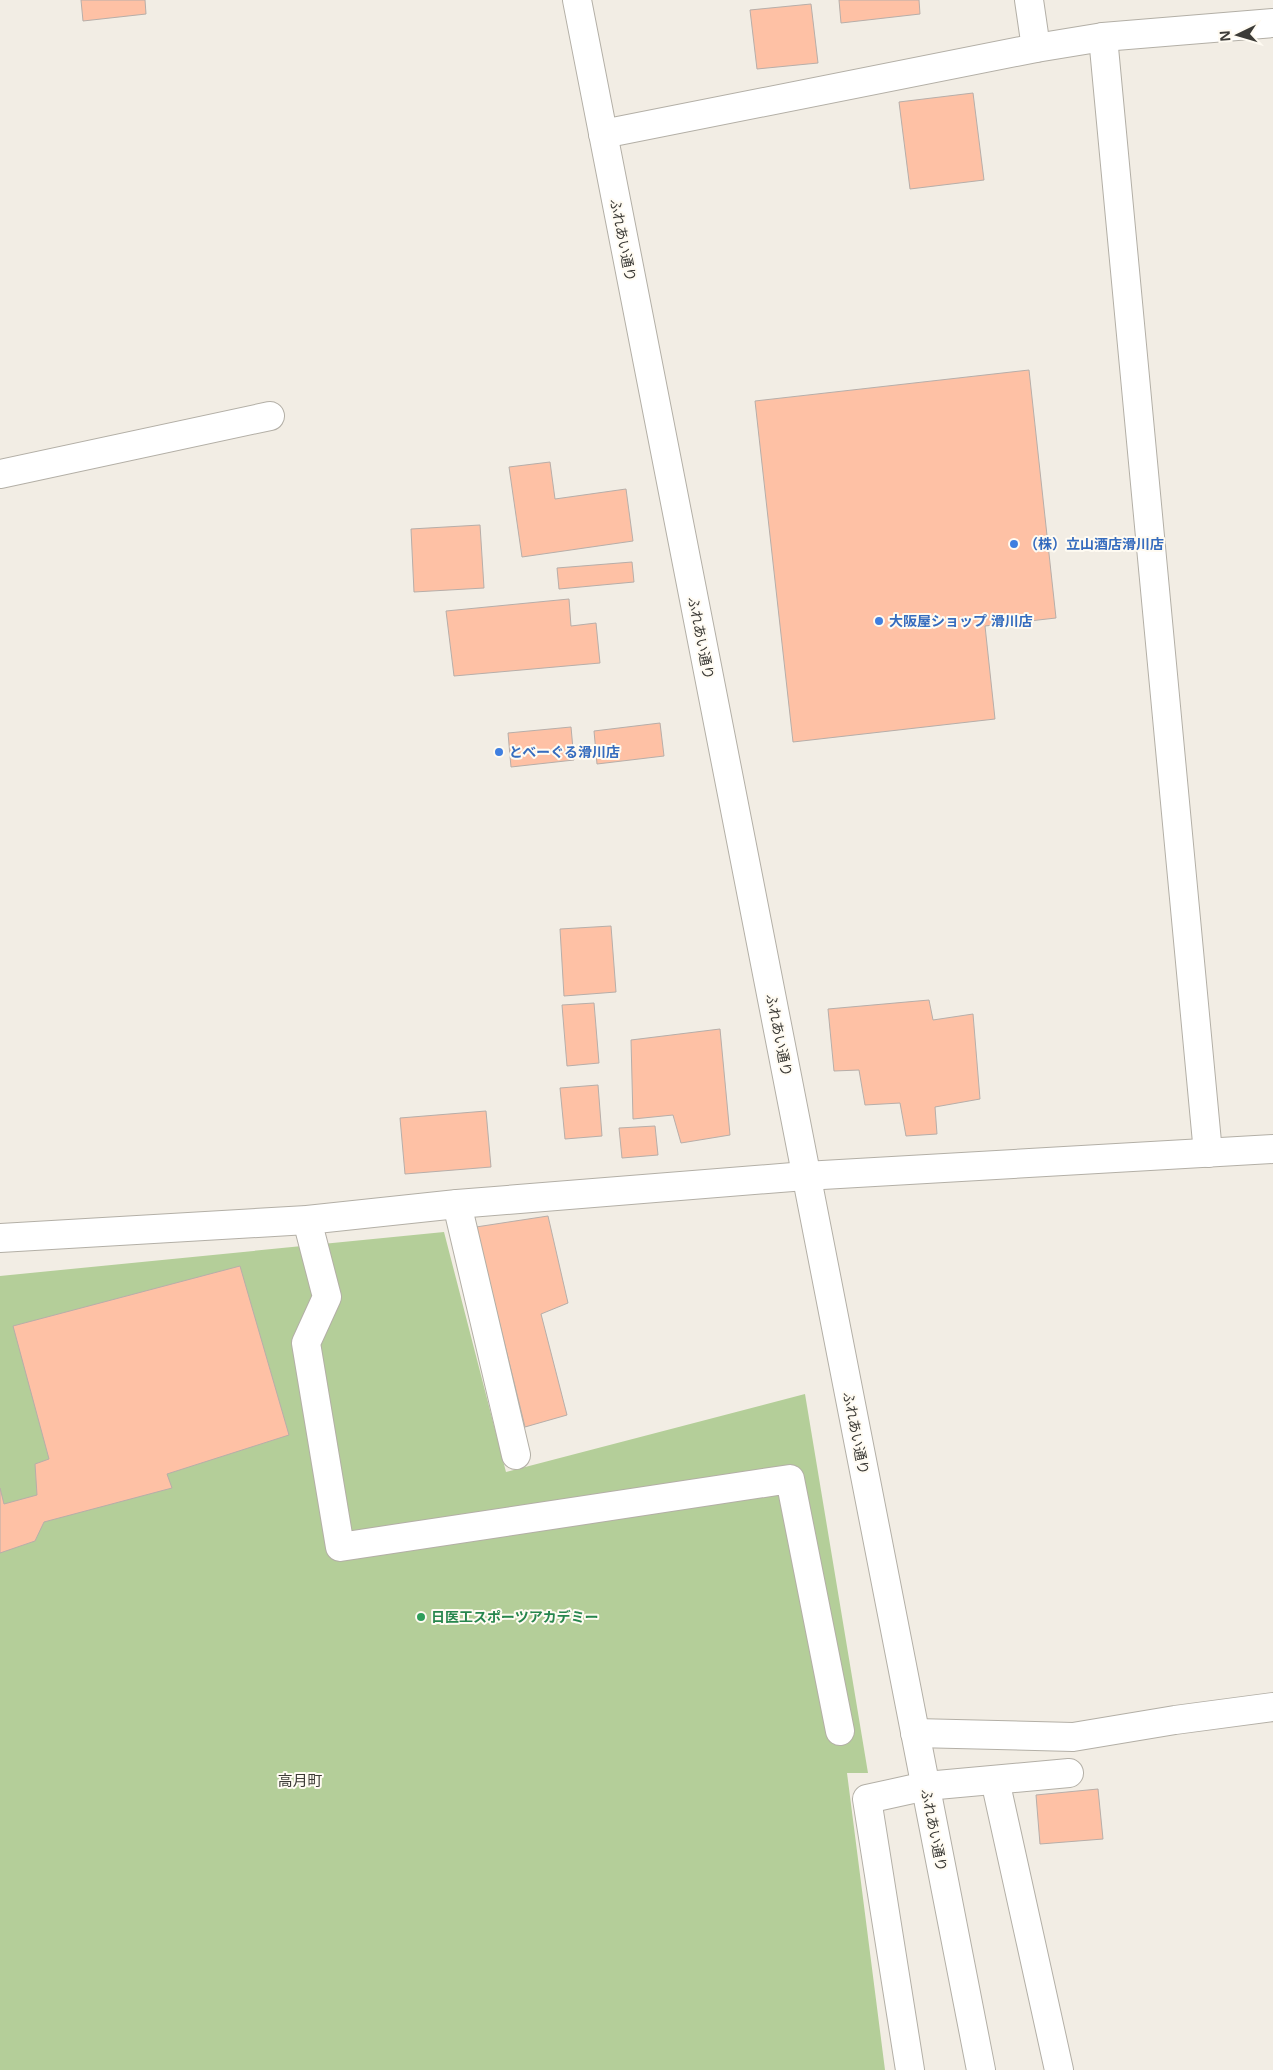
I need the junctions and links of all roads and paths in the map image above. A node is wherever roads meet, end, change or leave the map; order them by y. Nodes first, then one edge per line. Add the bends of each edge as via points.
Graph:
1 (577, 0) edge
2 (1029, 0) edge
3 (1273, 23) edge
4 (1103, 37) junction
5 (1036, 48) junction
6 (603, 134) junction
7 (270, 416) dead end
8 (0, 474) edge
9 (1273, 1150) edge
10 (1208, 1153) junction
11 (805, 1176) junction
12 (457, 1204) junction
13 (307, 1220) junction
14 (0, 1238) edge
15 (516, 1455) dead end
16 (1273, 1707) edge
17 (840, 1731) dead end
18 (915, 1733) junction
19 (1069, 1773) dead end
20 (996, 1780) junction
21 (926, 1786) junction
22 (910, 2070) edge
23 (981, 2070) edge
24 (1060, 2070) edge

1 - 6 street, ふれあい通り
2 - 5 street
3 - 4 street
4 - 5 street
4 - 10 street
5 - 6 street
6 - 11 street, ふれあい通り
7 - 8 street
9 - 10 street
10 - 11 street
11 - 12 street
11 - 18 street, ふれあい通り
12 - 13 street
12 - 15 street
13 - 14 street
13 - 17 street via 327,1297 306,1343 340,1548 790,1479
16 - 18 street via 1074,1737
18 - 21 street, ふれあい通り
19 - 20 street
20 - 21 street
20 - 24 street
21 - 22 street via 867,1799
21 - 23 street, ふれあい通り

